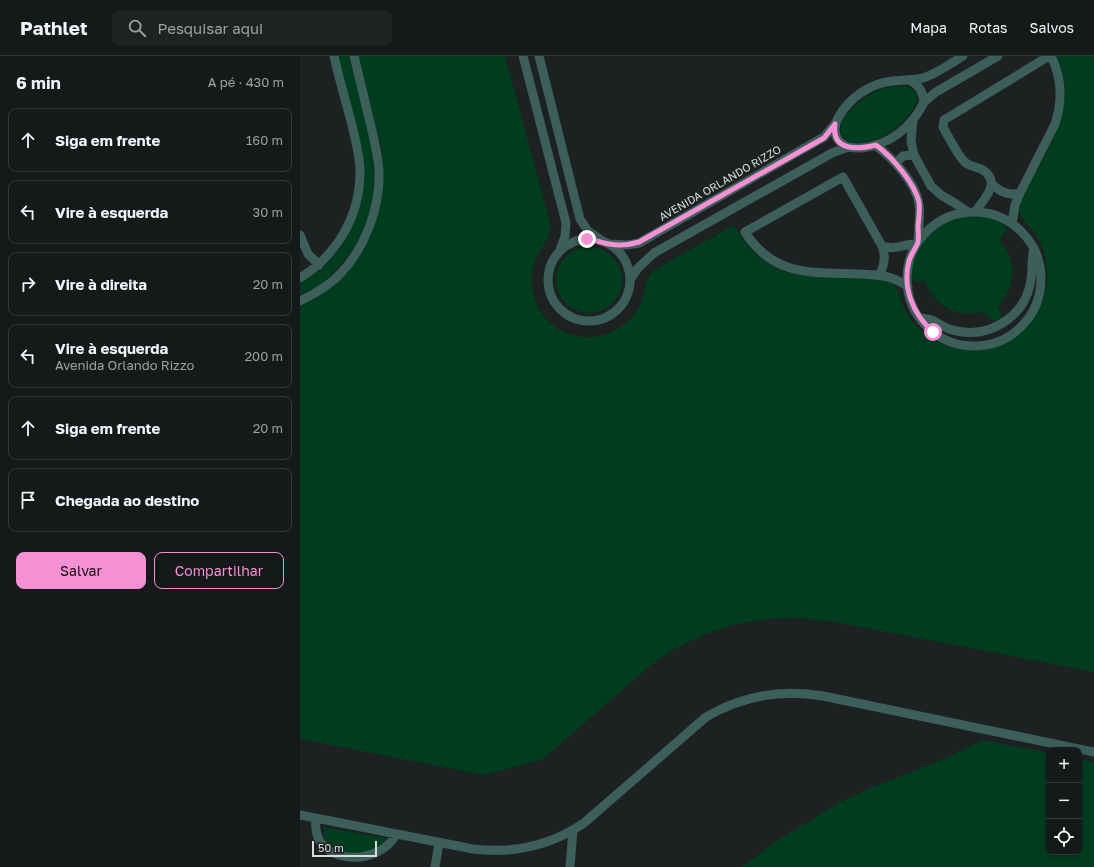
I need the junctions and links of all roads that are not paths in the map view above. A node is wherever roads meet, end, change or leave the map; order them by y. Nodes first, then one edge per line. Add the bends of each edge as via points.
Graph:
1 (334, 56) edge
2 (354, 56) edge
3 (523, 56) edge
4 (539, 56) edge
5 (963, 56) edge
6 (998, 56) edge
7 (1050, 56) edge
8 (908, 80) junction
9 (924, 102) junction
10 (913, 120) junction
11 (835, 124) junction
12 (876, 145) junction
13 (848, 147) junction
14 (914, 155) junction
15 (896, 163) junction
16 (925, 177) junction
17 (991, 183) junction
18 (910, 184) junction
19 (1020, 193) junction
20 (971, 212) junction
21 (1012, 224) junction
22 (300, 235) edge
23 (606, 243) junction
24 (917, 243) junction
25 (882, 246) junction
26 (1034, 248) junction
27 (560, 250) junction
28 (319, 265) junction
29 (879, 275) junction
30 (300, 278) edge
31 (630, 280) junction
32 (908, 287) junction
33 (300, 301) edge
34 (920, 318) junction
35 (1094, 752) edge
36 (300, 815) edge
37 (316, 819) junction
38 (573, 830) junction
39 (396, 834) junction
40 (439, 843) junction
41 (375, 862) dead end
42 (348, 866) dead end
43 (435, 867) edge
44 (570, 867) edge

1 - 28 street via 357,148 360,172 358,196 348,226 340,242
2 - 33 street via 375,144 379,172 377,202 367,231 340,275 321,290
3 - 27 street via 566,223 566,236
4 - 23 street via 580,219 588,231
5 - 8 street via 928,76
6 - 9 street via 936,92
7 - 17 street via 944,120 943,127 965,162 983,170
7 - 19 street via 1055,64 1060,84 1058,114
8 - 9 street via 921,89
8 - 11 street via 878,84 866,90 844,108
9 - 10 street
10 - 12 street via 896,135
10 - 14 street via 911,141
11 - 13 street via 836,136
11 - 23 street, AVENIDA ORLANDO RIZZO via 824,138 639,242 627,245
12 - 13 street
12 - 15 street
13 - 31 street via 832,153 654,253
14 - 15 street via 903,156
14 - 16 street
15 - 18 street
16 - 18 street
16 - 20 street via 935,191
17 - 19 street via 1003,192
17 - 20 street via 990,192
18 - 24 street via 919,203
19 - 21 street
20 - 21 street via 991,214
20 - 24 street via 954,215 937,223
21 - 26 street via 1023,233
22 - 28 street via 308,254
23 - 27 street via 580,240
23 - 31 street via 615,249 628,266
24 - 25 street via 893,248
24 - 32 street via 909,262
25 - 29 street via 884,263
25 - 29 street via 843,177 745,232 763,254 790,268 810,272
26 - 34 street via 1028,293 1020,308 1000,324 983,331 965,333
26 - 34 street via 1041,274 1037,302 1022,326 1006,338 979,346 960,344 938,334
27 - 31 street via 551,263 548,285 558,307 570,317 594,321 609,316 625,301
28 - 30 street
29 - 32 street via 891,277
32 - 34 street via 911,301
35 - 38 street via 816,695 767,694 735,702 706,717
36 - 37 street
37 - 39 street
37 - 42 street via 320,846 335,860
38 - 40 street via 543,844 512,851 480,850
38 - 44 street
39 - 40 street
39 - 41 street via 386,853
40 - 43 street

